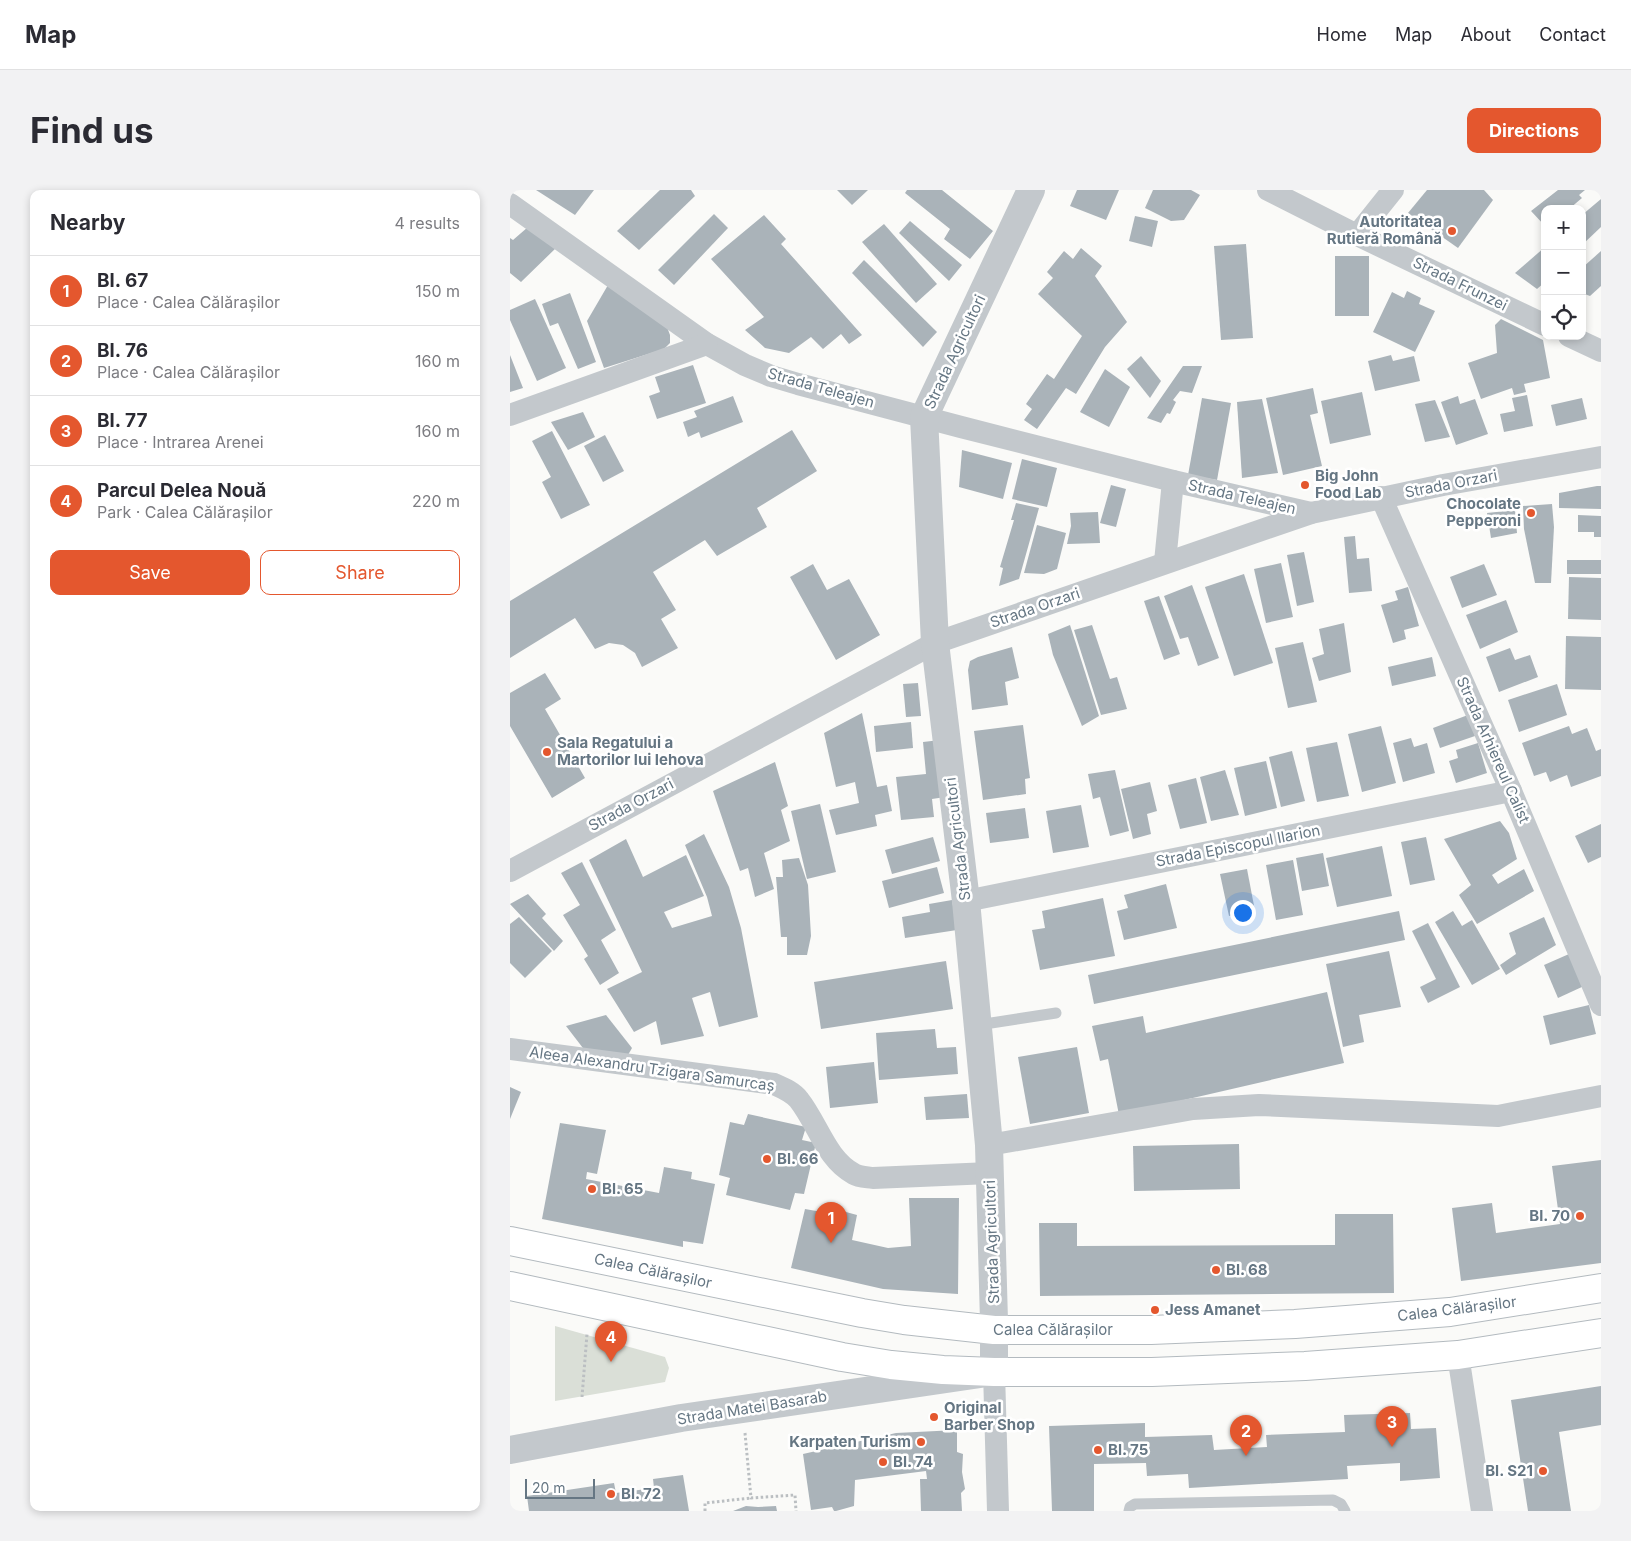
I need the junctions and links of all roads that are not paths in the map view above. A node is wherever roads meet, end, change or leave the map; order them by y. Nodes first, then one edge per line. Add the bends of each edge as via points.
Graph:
1 (1032, 190) edge
2 (1268, 190) edge
3 (1393, 190) edge
4 (510, 204) edge
5 (1357, 235) junction
6 (1541, 322) edge
7 (1578, 340) edge
8 (707, 344) junction
9 (1601, 351) edge
10 (510, 415) edge
11 (924, 417) junction
12 (1601, 457) edge
13 (1173, 481) junction
14 (1381, 497) junction
15 (1311, 513) junction
16 (1165, 562) junction
17 (935, 643) junction
18 (1511, 791) junction
19 (510, 870) edge
20 (966, 901) junction
21 (1601, 1005) edge
22 (1056, 1013) dead end
23 (978, 1025) junction
24 (510, 1049) edge
25 (1601, 1096) edge
26 (989, 1145) junction
27 (990, 1173) junction
28 (510, 1241) edge
29 (510, 1286) edge
30 (1601, 1288) edge
31 (994, 1330) junction
32 (1601, 1333) edge
33 (1458, 1355) junction
34 (994, 1372) junction
35 (510, 1450) edge
36 (998, 1511) edge
37 (1129, 1511) edge
38 (1344, 1511) edge
39 (1482, 1511) edge

1 - 11 street, Strada Agricultori
2 - 5 street, Strada Frunzei
3 - 5 street
4 - 8 street, Strada Teleajen
5 - 6 street, Strada Frunzei
7 - 9 street
8 - 10 street
8 - 11 street, Strada Teleajen via 771,376
11 - 13 street, Strada Teleajen
11 - 17 street, Strada Agricultori
12 - 14 street, Strada Orzari
13 - 15 street, Strada Teleajen
13 - 16 street, Strada Teleajen
14 - 15 street, Strada Orzari
14 - 18 street, Strada Arhiereul Calist
15 - 16 street, Strada Orzari
16 - 17 street, Strada Orzari
17 - 19 street, Strada Orzari
17 - 20 street, Strada Agricultori
18 - 20 street, Strada Episcopul Ilarion
18 - 21 street, Strada Arhiereul Calist
20 - 23 street, Strada Agricultori
22 - 23 lane
23 - 26 street, Strada Agricultori
24 - 27 street, Aleea Alexandru Tzigara Samurcaș via 774,1084 799,1099 834,1156 856,1175 873,1178
25 - 26 street via 1498,1116 1260,1105 1193,1109
26 - 27 street, Strada Agricultori
27 - 31 street, Strada Agricultori
28 - 31 main road, Calea Călărașilor via 862,1313
29 - 34 main road via 891,1366
30 - 31 main road, Calea Călărașilor via 1450,1312 1305,1323 1151,1330
31 - 34 street, Strada Agricultori
32 - 33 main road
33 - 34 main road via 1152,1372
33 - 39 street
34 - 35 street, Strada Matei Basarab via 681,1418
34 - 36 street, Strada Agricultori
37 - 38 lane via 1135,1504 1333,1500 1341,1504

